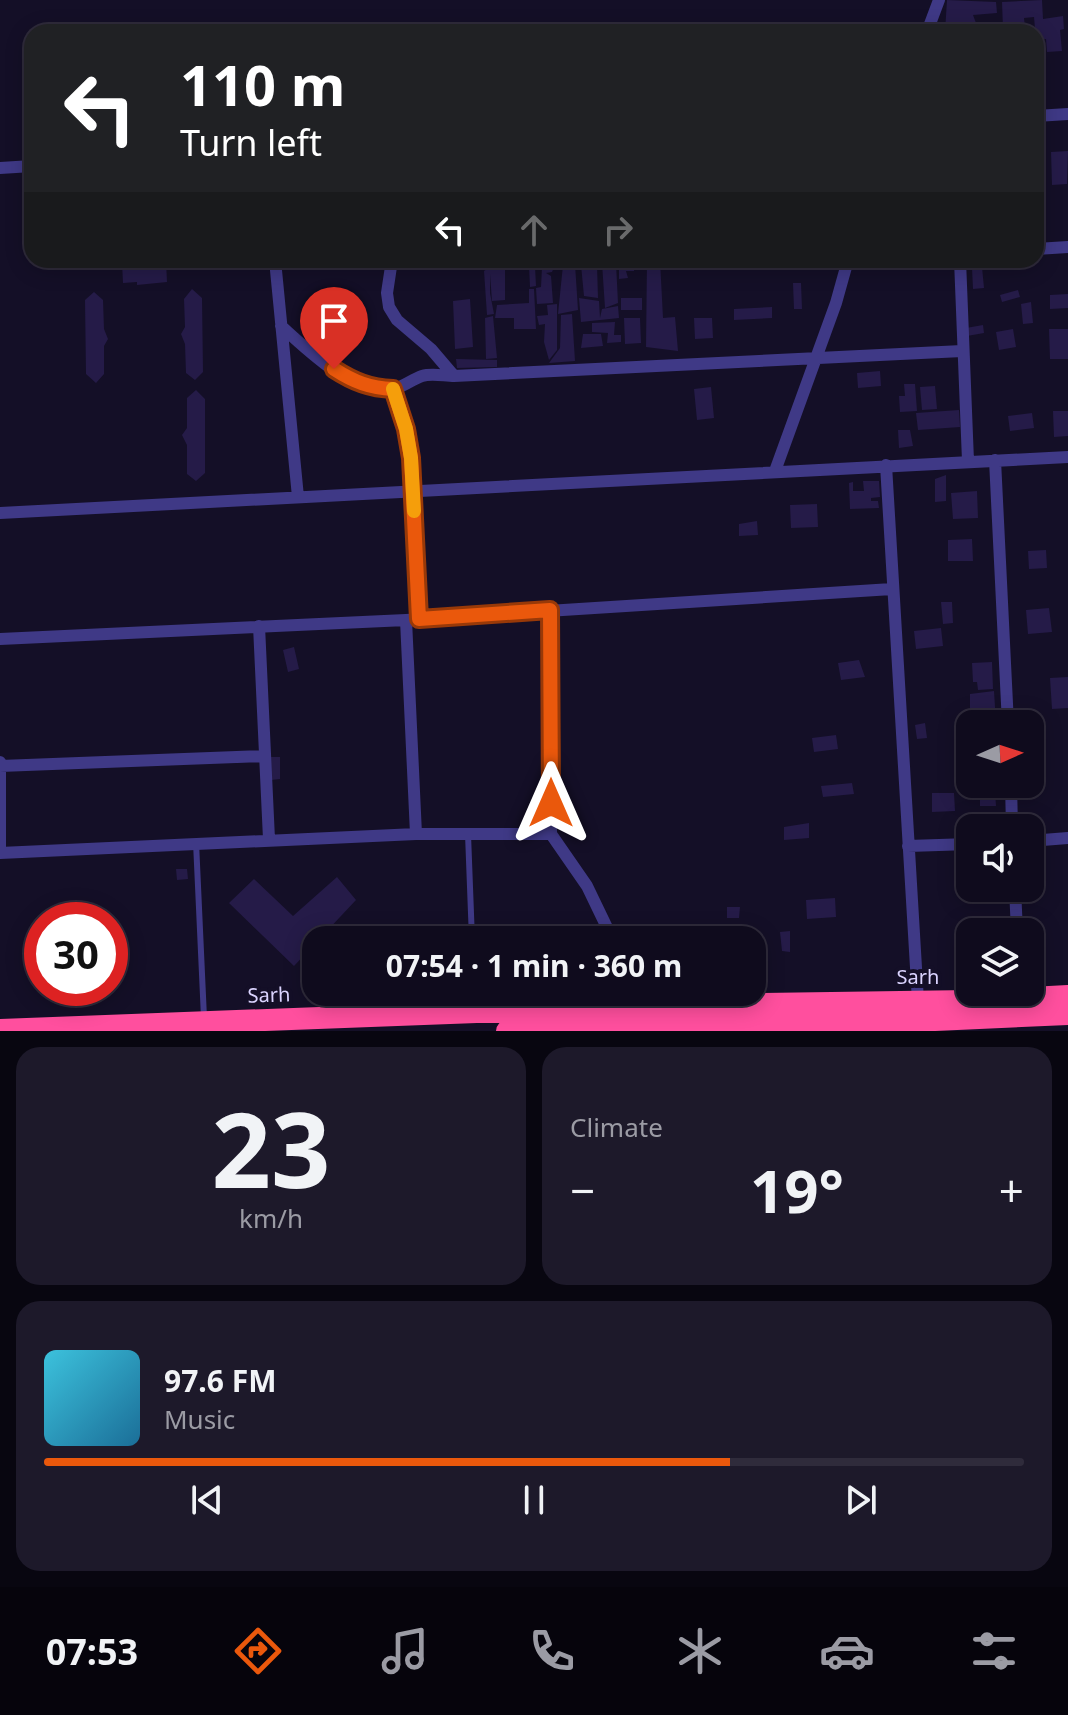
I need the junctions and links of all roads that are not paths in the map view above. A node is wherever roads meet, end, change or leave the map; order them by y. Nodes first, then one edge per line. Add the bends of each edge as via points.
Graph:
1 (939, 0) edge
2 (930, 24) edge
3 (1068, 114) edge
4 (1044, 116) edge
5 (24, 166) edge
6 (0, 168) edge
7 (1068, 247) edge
8 (1044, 248) edge
9 (276, 268) edge
10 (391, 268) edge
11 (845, 268) edge
12 (960, 268) edge
13 (281, 326) junction
14 (962, 351) junction
15 (814, 360) junction
16 (454, 376) junction
17 (393, 389) junction
18 (1068, 457) edge
19 (995, 460) junction
20 (968, 461) junction
21 (886, 465) junction
22 (775, 471) junction
23 (412, 492) junction
24 (298, 497) junction
25 (0, 513) edge
26 (892, 589) junction
27 (550, 610) junction
28 (413, 620) junction
29 (259, 626) junction
30 (0, 639) edge
31 (1007, 710) edge
32 (265, 756) junction
33 (0, 764) edge
34 (416, 834) junction
35 (468, 834) junction
36 (551, 834) junction
37 (1068, 838) edge
38 (269, 839) junction
39 (1044, 840) edge
40 (196, 842) junction
41 (956, 844) edge
42 (908, 846) junction
43 (0, 853) edge
44 (471, 926) edge
45 (606, 926) edge
46 (1044, 995) edge
47 (1068, 996) edge
48 (956, 999) edge
49 (766, 1000) edge
50 (918, 1001) junction
51 (417, 1006) edge
52 (1068, 1014) edge
53 (205, 1021) junction
54 (935, 1026) edge
55 (784, 1027) edge
56 (0, 1030) edge
57 (542, 1030) edge
58 (507, 1031) edge

1 - 2 street
3 - 4 street
5 - 6 street
7 - 8 street
9 - 13 street
10 - 16 street via 389,307
11 - 15 street
12 - 14 street
13 - 17 street via 354,382
13 - 24 street
14 - 15 street
14 - 20 street
15 - 16 street
15 - 22 street
16 - 17 street via 426,374
17 - 23 street via 406,429
18 - 19 street
19 - 20 street
19 - 31 street
20 - 21 street
21 - 22 street
21 - 26 street
22 - 23 street
23 - 24 street
23 - 28 street
24 - 25 street
26 - 27 street
26 - 42 street
27 - 28 street
27 - 36 street
28 - 29 street
28 - 34 street
29 - 30 street
29 - 32 street
32 - 33 street
32 - 38 street
33 - 43 street
34 - 35 street
34 - 38 street
35 - 36 street
35 - 44 lane
36 - 45 street via 587,886
37 - 39 street
38 - 40 street
40 - 43 street
40 - 53 lane
41 - 42 street
42 - 50 street
46 - 47 highway, Sarh
48 - 50 highway, Sarh
49 - 50 highway, Sarh
51 - 53 highway, Sarh
52 - 54 highway
53 - 56 highway, Sarh
54 - 55 highway
55 - 57 highway
57 - 58 highway

